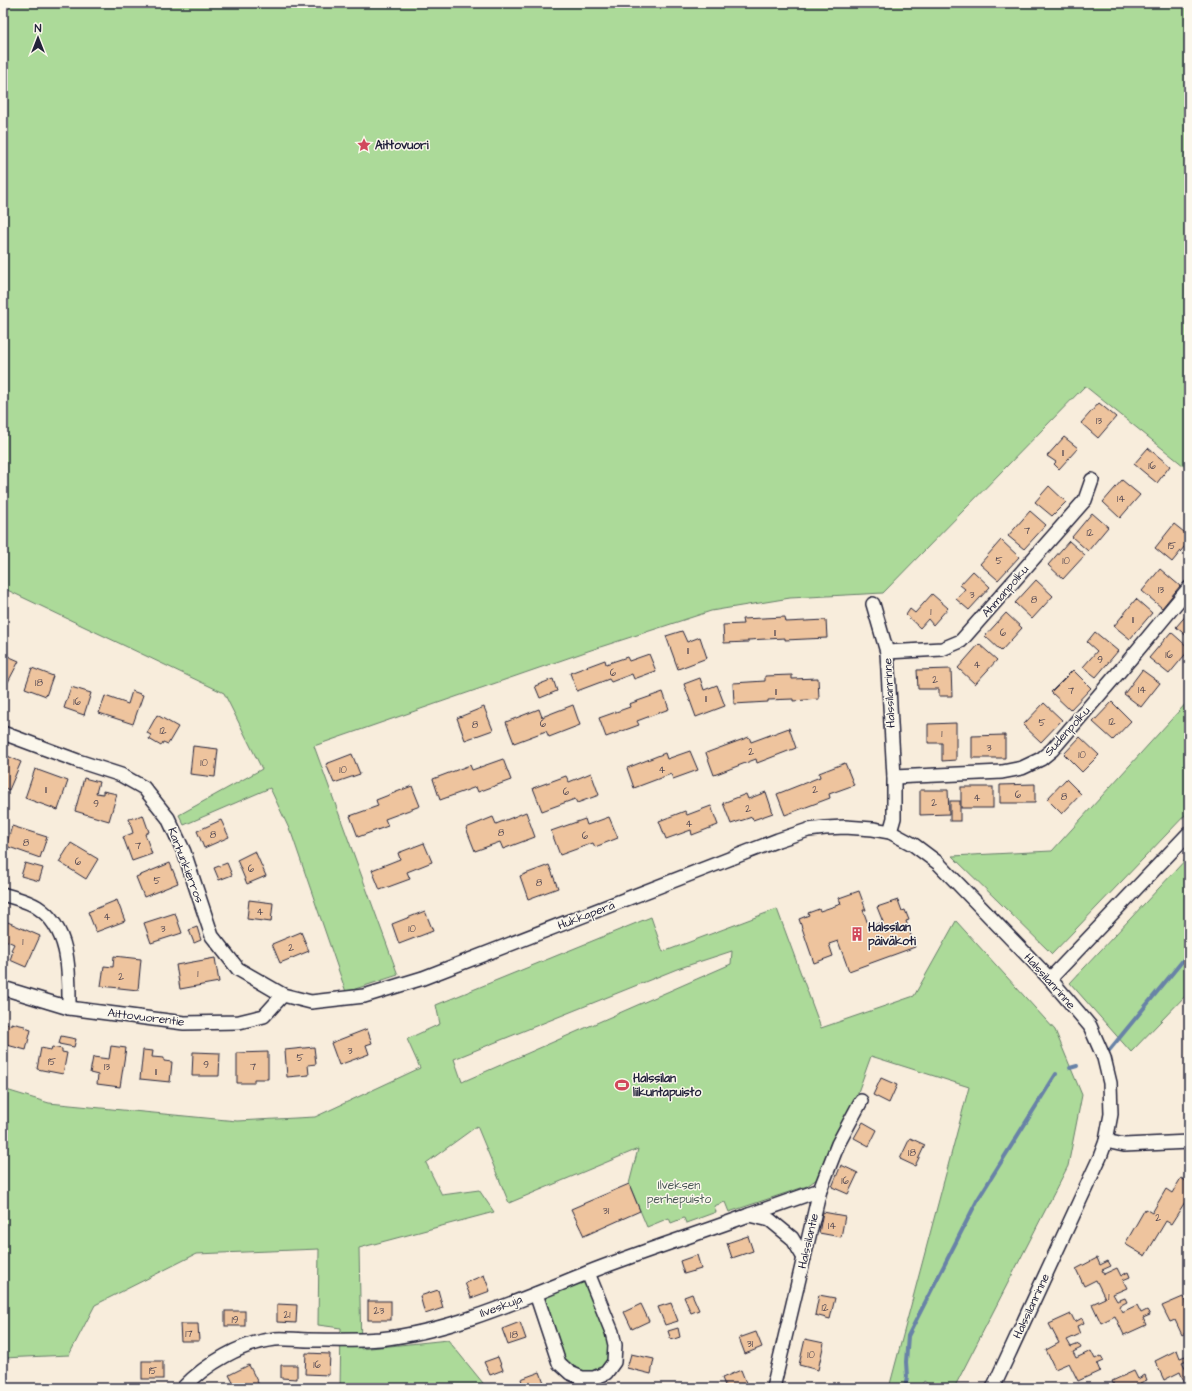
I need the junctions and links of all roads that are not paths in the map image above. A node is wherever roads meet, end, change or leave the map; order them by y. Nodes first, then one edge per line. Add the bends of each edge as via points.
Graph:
1 (1092, 480) dead end
2 (1189, 588) edge
3 (873, 604) dead end
4 (887, 652) junction
5 (3, 733) edge
6 (894, 778) junction
7 (890, 832) junction
8 (1189, 833) edge
9 (3, 894) edge
10 (1050, 979) junction
11 (3, 988) edge
12 (283, 995) junction
13 (69, 1008) junction
14 (861, 1101) dead end
15 (1106, 1141) junction
16 (1189, 1142) edge
17 (820, 1190) junction
18 (749, 1215) junction
19 (804, 1258) junction
20 (588, 1273) junction
21 (536, 1294) junction
22 (183, 1388) edge
23 (773, 1388) edge
24 (993, 1388) edge

1 - 4 street, Ahmanpolku via 1085,500 961,641 942,648
2 - 6 street, Sudenpolku via 1052,750 1041,759 1022,768 1002,772
3 - 4 street, Halssilanrinne
4 - 6 street, Halssilanrinne
5 - 12 street, Karhunkierros via 120,775 144,788 168,818 184,852 212,936 238,969
6 - 7 street, Halssilanrinne via 894,818
7 - 10 street, Halssilanrinne via 914,845 938,863
7 - 12 street, Hukkaperä via 846,827 808,830 423,978 369,995 311,1002
8 - 10 street
9 - 13 street via 37,907 52,919 64,944 68,969
10 - 15 street, Halssilanrinne via 1090,1026 1104,1058 1110,1083 1111,1114
11 - 13 street, Aittovuorentie
12 - 13 street, Aittovuorentie via 264,1016 239,1022 184,1023
14 - 17 street, Halssilantie via 838,1144
15 - 16 street via 1124,1145
15 - 24 street, Halssilanrinne
17 - 18 street, Ilveskuja
17 - 19 street, Halssilantie
18 - 19 street via 770,1220 792,1238
18 - 20 street, Ilveskuja
19 - 23 street, Halssilantie
20 - 21 street, Ilveskuja
20 - 21 street via 615,1345 614,1362 606,1373 594,1378 582,1378 570,1373 559,1363
21 - 22 street, Ilveskuja via 449,1325 414,1333 380,1339 275,1339 253,1344 219,1358

